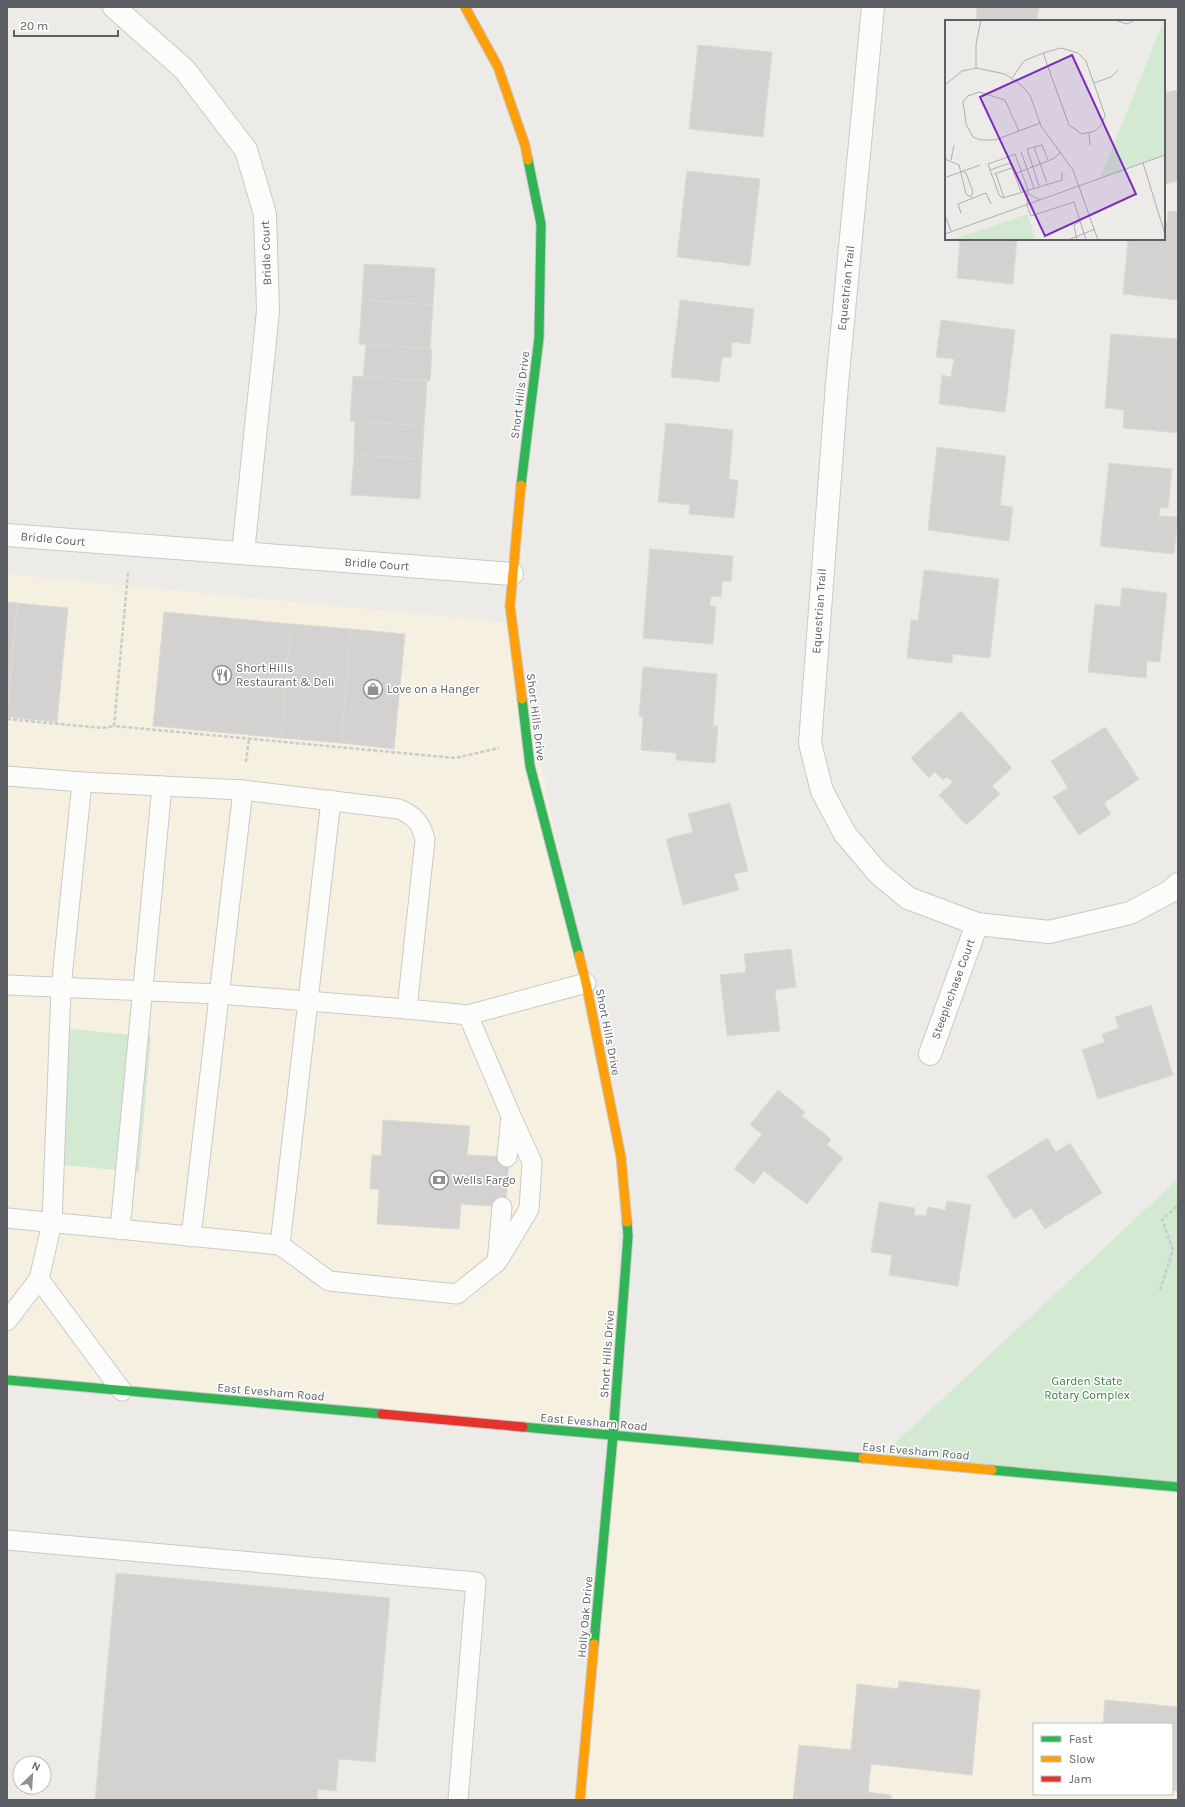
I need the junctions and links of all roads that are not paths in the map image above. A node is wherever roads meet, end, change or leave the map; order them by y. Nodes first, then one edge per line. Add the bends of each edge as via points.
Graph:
1 (114, 7) edge
2 (465, 7) edge
3 (873, 7) edge
4 (7, 535) edge
5 (243, 553) junction
6 (512, 574) junction
7 (7, 776) edge
8 (82, 782) junction
9 (162, 786) junction
10 (243, 790) junction
11 (331, 800) junction
12 (1178, 884) edge
13 (976, 924) junction
14 (586, 983) junction
15 (7, 985) edge
16 (61, 988) junction
17 (142, 991) junction
18 (219, 994) junction
19 (309, 1001) junction
20 (407, 1009) junction
21 (468, 1015) junction
22 (930, 1054) dead end
23 (511, 1116) junction
24 (507, 1157) dead end
25 (502, 1207) dead end
26 (7, 1218) edge
27 (52, 1222) junction
28 (120, 1230) junction
29 (191, 1237) junction
30 (280, 1246) junction
31 (497, 1262) junction
32 (39, 1279) junction
33 (7, 1320) edge
34 (7, 1380) edge
35 (122, 1391) junction
36 (613, 1436) junction
37 (1178, 1487) edge
38 (7, 1540) edge
39 (458, 1800) edge
40 (580, 1800) edge

1 - 5 street, Bridle Court via 186,70 246,150 265,214 268,311
2 - 6 street, Short Hills Drive via 498,68 525,144 541,224 539,338
3 - 13 street, Equestrian Trail via 837,384 810,744 822,791 841,828 878,873 908,898
4 - 5 street, Bridle Court
5 - 6 street, Bridle Court
6 - 14 street, Short Hills Drive via 510,606 530,766
7 - 8 lane
8 - 9 lane
8 - 16 lane
9 - 10 lane
9 - 17 lane
10 - 11 lane
10 - 18 lane
11 - 19 lane
11 - 20 lane via 399,809 409,813 423,830 425,840
12 - 13 street, Equestrian Trail via 1171,891 1130,913 1049,932
13 - 22 street, Steeplechase Court
14 - 21 lane
14 - 36 street, Short Hills Drive via 621,1157 628,1236
15 - 16 lane
16 - 17 lane
16 - 27 lane
17 - 18 lane
17 - 28 lane
18 - 19 lane
18 - 29 lane
19 - 20 lane
19 - 30 lane
20 - 21 lane
21 - 23 lane
23 - 24 lane
23 - 31 lane via 532,1162 529,1209
25 - 31 lane
26 - 27 lane
27 - 28 lane
27 - 32 lane
28 - 29 lane
29 - 30 lane
30 - 31 lane via 329,1281 457,1294
32 - 33 lane
32 - 35 lane
34 - 35 street, East Evesham Road
35 - 36 street, East Evesham Road
36 - 37 street, East Evesham Road
36 - 40 street, Holly Oak Drive
38 - 39 lane via 476,1582

